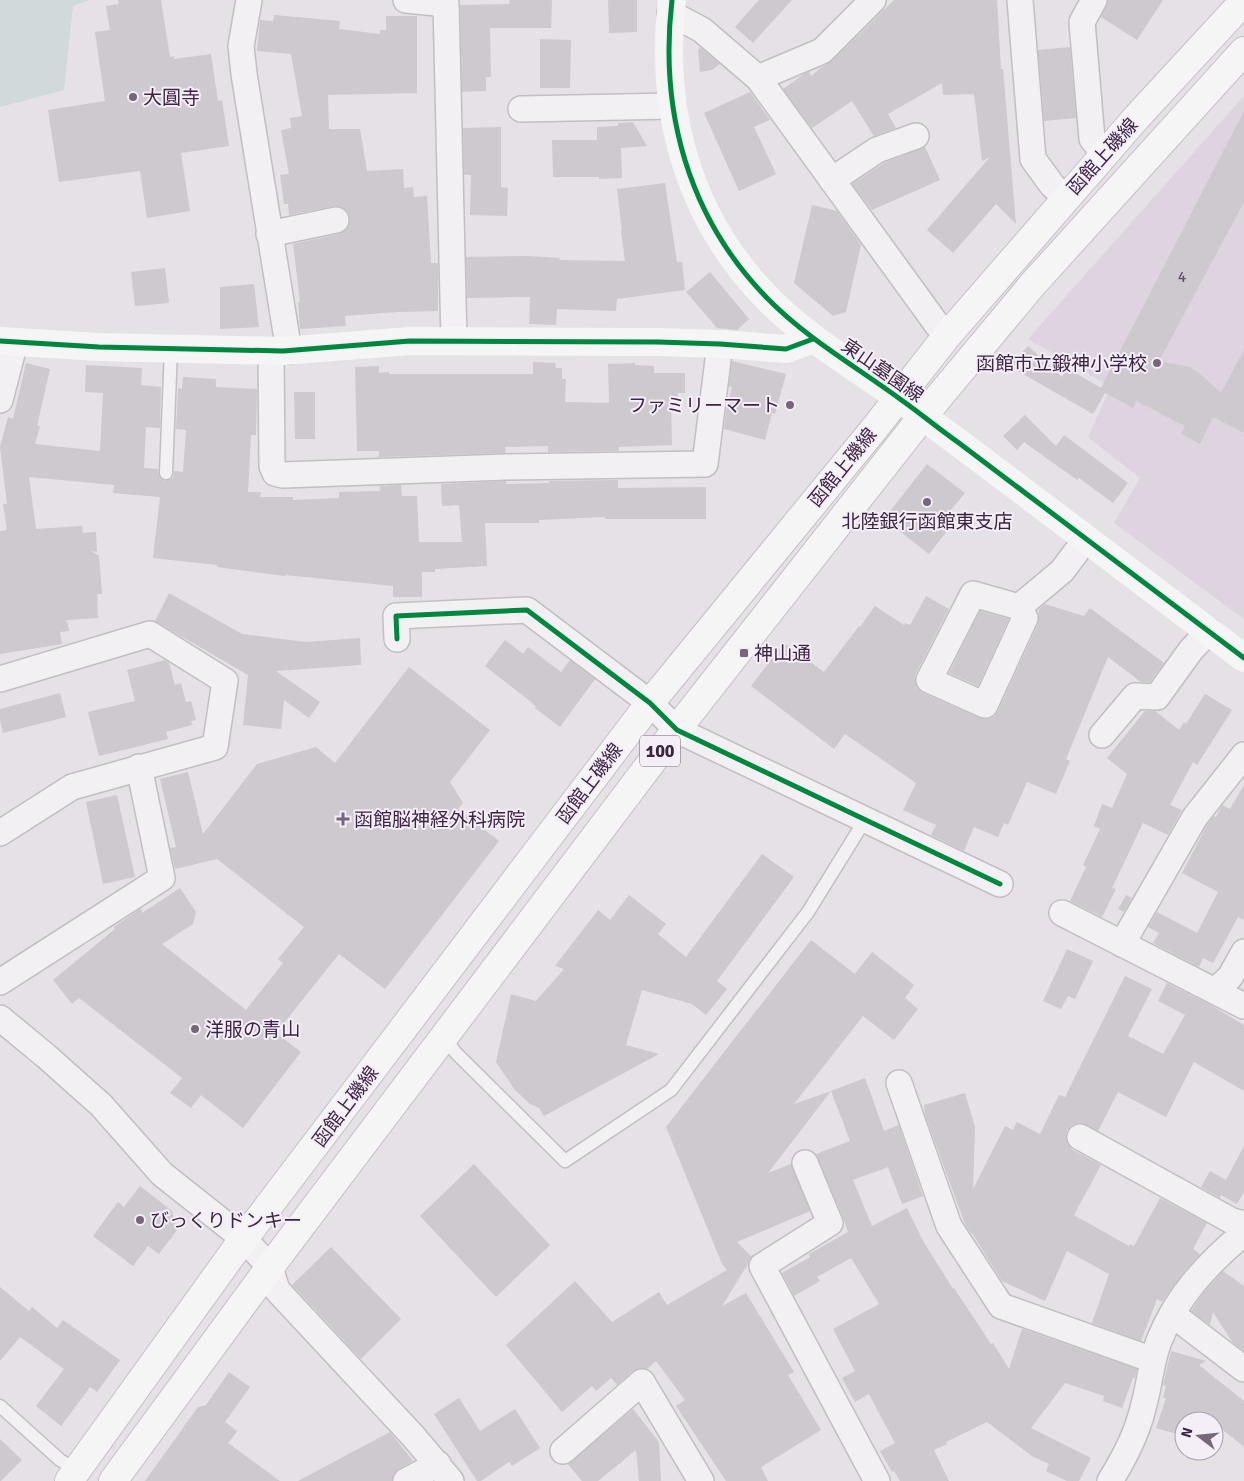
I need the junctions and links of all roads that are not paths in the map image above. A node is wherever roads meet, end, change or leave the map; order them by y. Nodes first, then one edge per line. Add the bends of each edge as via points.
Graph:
1 (249, 0) edge
2 (406, 0) edge
3 (873, 0) edge
4 (1020, 0) edge
5 (1094, 0) edge
6 (1244, 1) edge
7 (671, 7) edge
8 (1244, 51) edge
9 (758, 78) junction
10 (673, 106) junction
11 (522, 110) dead end
12 (916, 136) dead end
13 (1104, 154) junction
14 (832, 180) junction
15 (1065, 198) junction
16 (336, 220) dead end
17 (269, 234) junction
18 (946, 337) junction
19 (813, 339) junction
20 (454, 341) junction
21 (8, 342) edge
22 (720, 344) junction
23 (171, 349) junction
24 (280, 351) junction
25 (898, 398) junction
26 (0, 400) edge
27 (923, 416) junction
28 (166, 474) dead end
29 (1086, 539) junction
30 (1020, 607) junction
31 (1209, 632) junction
32 (397, 639) dead end
33 (1244, 658) edge
34 (0, 679) edge
35 (650, 703) junction
36 (677, 730) junction
37 (1102, 735) dead end
38 (1244, 755) edge
39 (139, 767) junction
40 (865, 820) junction
41 (0, 833) edge
42 (1000, 884) dead end
43 (1062, 913) dead end
44 (1122, 944) junction
45 (1244, 952) edge
46 (0, 982) edge
47 (1215, 991) junction
48 (1244, 1006) edge
49 (0, 1018) edge
50 (444, 1037) junction
51 (899, 1083) dead end
52 (1080, 1138) dead end
53 (805, 1163) dead end
54 (1244, 1224) edge
55 (1244, 1233) edge
56 (244, 1239) junction
57 (270, 1267) junction
58 (1172, 1314) junction
59 (1153, 1360) junction
60 (1244, 1369) edge
61 (0, 1406) edge
62 (563, 1451) dead end
63 (444, 1472) edge
64 (72, 1476) edge
65 (113, 1481) edge
66 (406, 1481) edge
67 (701, 1481) edge
68 (877, 1481) edge
69 (1110, 1481) edge

1 - 17 street via 241,46
2 - 20 street via 446,4
3 - 9 street via 822,51
4 - 15 street via 1033,158
5 - 13 street via 1082,22 1092,139
6 - 13 main road, 函館上磯線 / 100
7 - 9 street
7 - 10 main road, 東山墓園線 via 669,53
8 - 27 main road, 函館上磯線 / 100 via 1033,284
9 - 14 street
10 - 11 street
10 - 19 main road, 東山墓園線 via 681,152 715,230 768,300
12 - 14 street via 876,150
13 - 15 main road, 函館上磯線 / 100
14 - 18 street
15 - 18 main road, 函館上磯線 / 100
16 - 17 street
17 - 24 street
18 - 25 main road, 函館上磯線 / 100
19 - 22 main road via 786,349
19 - 25 main road, 東山墓園線
20 - 22 main road
20 - 24 main road via 410,341
21 - 23 main road
21 - 26 street
22 - 24 street via 705,464 283,475 275,473 272,466
23 - 24 main road
23 - 28 lane
25 - 27 main road, 東山墓園線
25 - 35 main road, 函館上磯線 / 100
27 - 29 main road, 東山墓園線
27 - 36 main road, 函館上磯線 / 100
29 - 30 street via 1062,571
29 - 31 main road, 東山墓園線
30 - 30 street via 1025,618 985,705 929,680 973,594
31 - 33 main road, 東山墓園線
31 - 37 street via 1191,650 1157,696 1135,696
32 - 35 street via 396,616 527,610
34 - 39 street via 150,634 225,681 215,747
35 - 36 street
35 - 56 main road, 函館上磯線 / 100
36 - 40 street
36 - 50 main road, 函館上磯線 / 100
38 - 44 street via 1195,817
39 - 41 street via 72,787
39 - 46 street via 162,878
40 - 42 street
40 - 50 lane via 808,912 671,1090 564,1160 456,1053
43 - 44 street
44 - 47 street
45 - 47 street via 1230,977
47 - 48 street
49 - 56 street via 101,1105 162,1174
50 - 57 main road, 函館上磯線 / 100
51 - 59 street via 948,1226 1002,1306
52 - 54 street via 1232,1222
53 - 68 street via 830,1223 762,1266
55 - 58 street via 1207,1266
56 - 57 street
56 - 64 main road, 函館上磯線 / 100
57 - 63 street via 277,1290
57 - 65 main road, 函館上磯線 / 100
58 - 59 street
58 - 60 street
59 - 69 street via 1135,1436
61 - 64 lane via 60,1460
62 - 67 street via 642,1382
63 - 66 street

